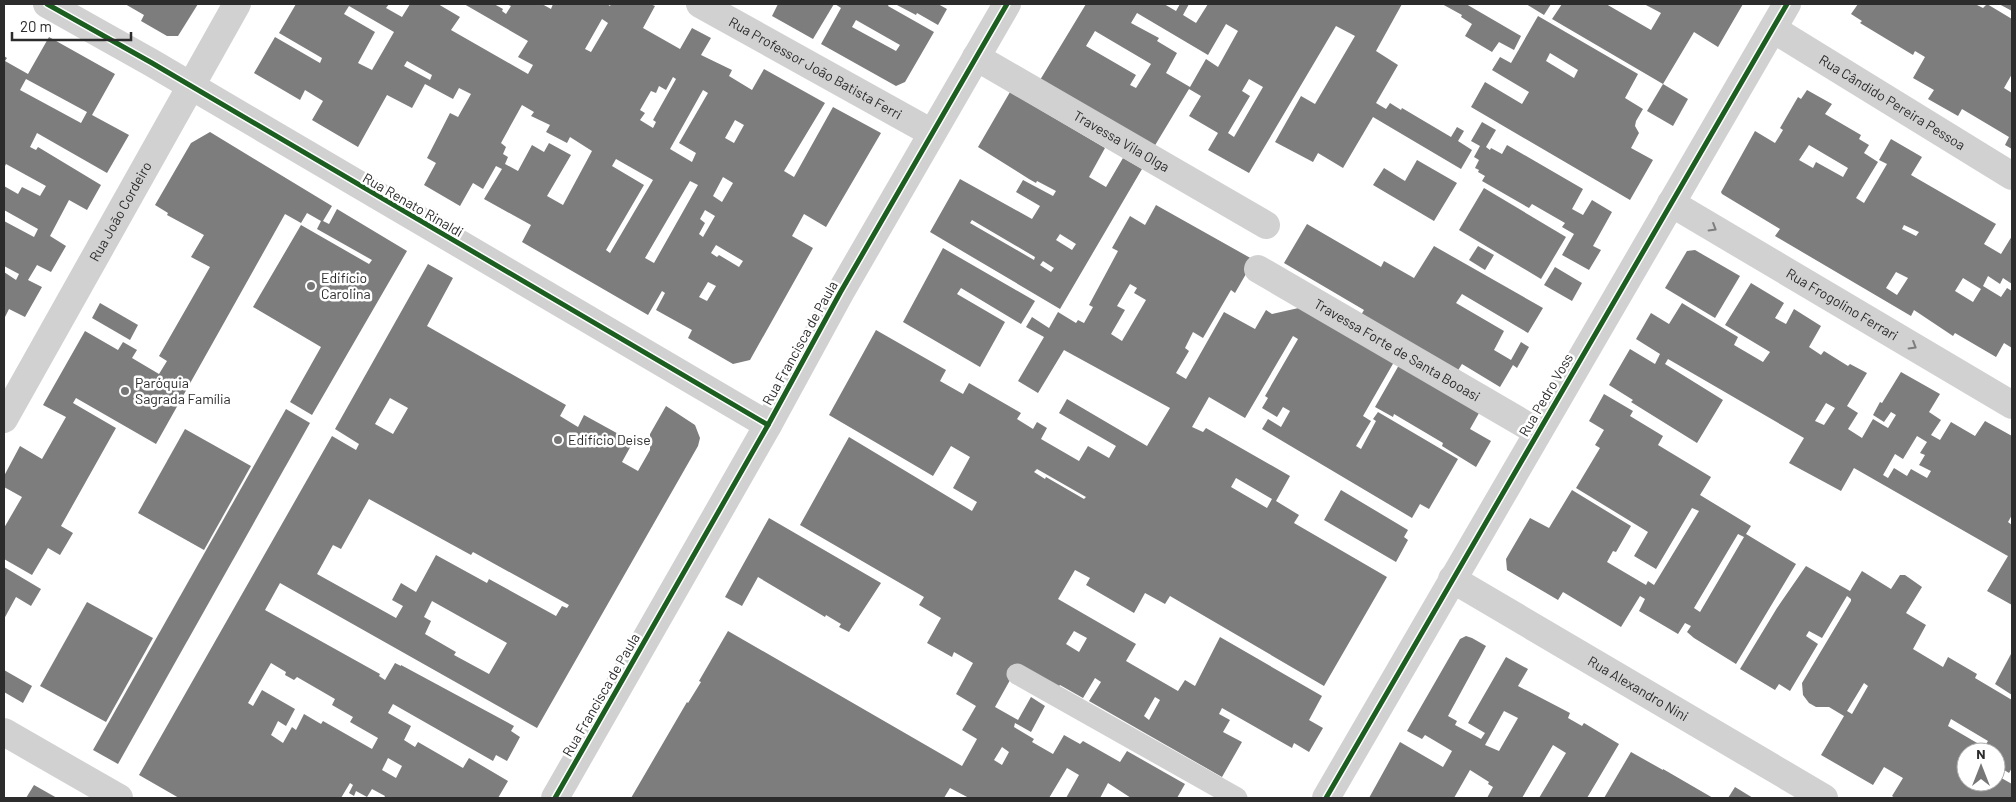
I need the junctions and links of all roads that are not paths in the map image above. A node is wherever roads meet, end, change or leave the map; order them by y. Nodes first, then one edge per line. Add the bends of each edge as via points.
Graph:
1 (47, 4) edge
2 (237, 4) edge
3 (700, 4) edge
4 (1007, 4) edge
5 (1787, 4) edge
6 (1773, 28) junction
7 (976, 57) junction
8 (191, 86) junction
9 (932, 134) junction
10 (2012, 176) edge
11 (1671, 203) junction
12 (1266, 225) dead end
13 (1258, 269) dead end
14 (2012, 405) edge
15 (4, 419) edge
16 (768, 425) junction
17 (1538, 432) junction
18 (1452, 579) junction
19 (1017, 674) dead end
20 (4, 732) edge
21 (119, 798) edge
22 (555, 798) edge
23 (1237, 798) edge
24 (1326, 798) edge
25 (1824, 798) edge

1 - 8 street, Rua Renato Rinaldi
2 - 8 street, Rua João Cordeiro
3 - 9 street, Rua Professor João Batista Ferri
4 - 7 street, Rua Francisca de Paula
5 - 6 street, Rua Pedro Voss
6 - 10 street, Rua Cândido Pereira Pessoa
6 - 11 street, Rua Pedro Voss
7 - 9 street, Rua Francisca de Paula
7 - 12 street, Travessa Vila Olga
8 - 15 street, Rua João Cordeiro
8 - 16 street, Rua Renato Rinaldi
9 - 16 street, Rua Francisca de Paula
11 -> 14 street, Rua Frogolino Ferrari
11 - 17 street, Rua Pedro Voss
13 - 17 street, Travessa Forte de Santa Booasi
16 - 22 street, Rua Francisca de Paula
17 - 18 street, Rua Pedro Voss
18 - 24 street, Rua Pedro Voss
18 - 25 street, Rua Alexandro Nini
19 - 23 lane
20 - 21 street

